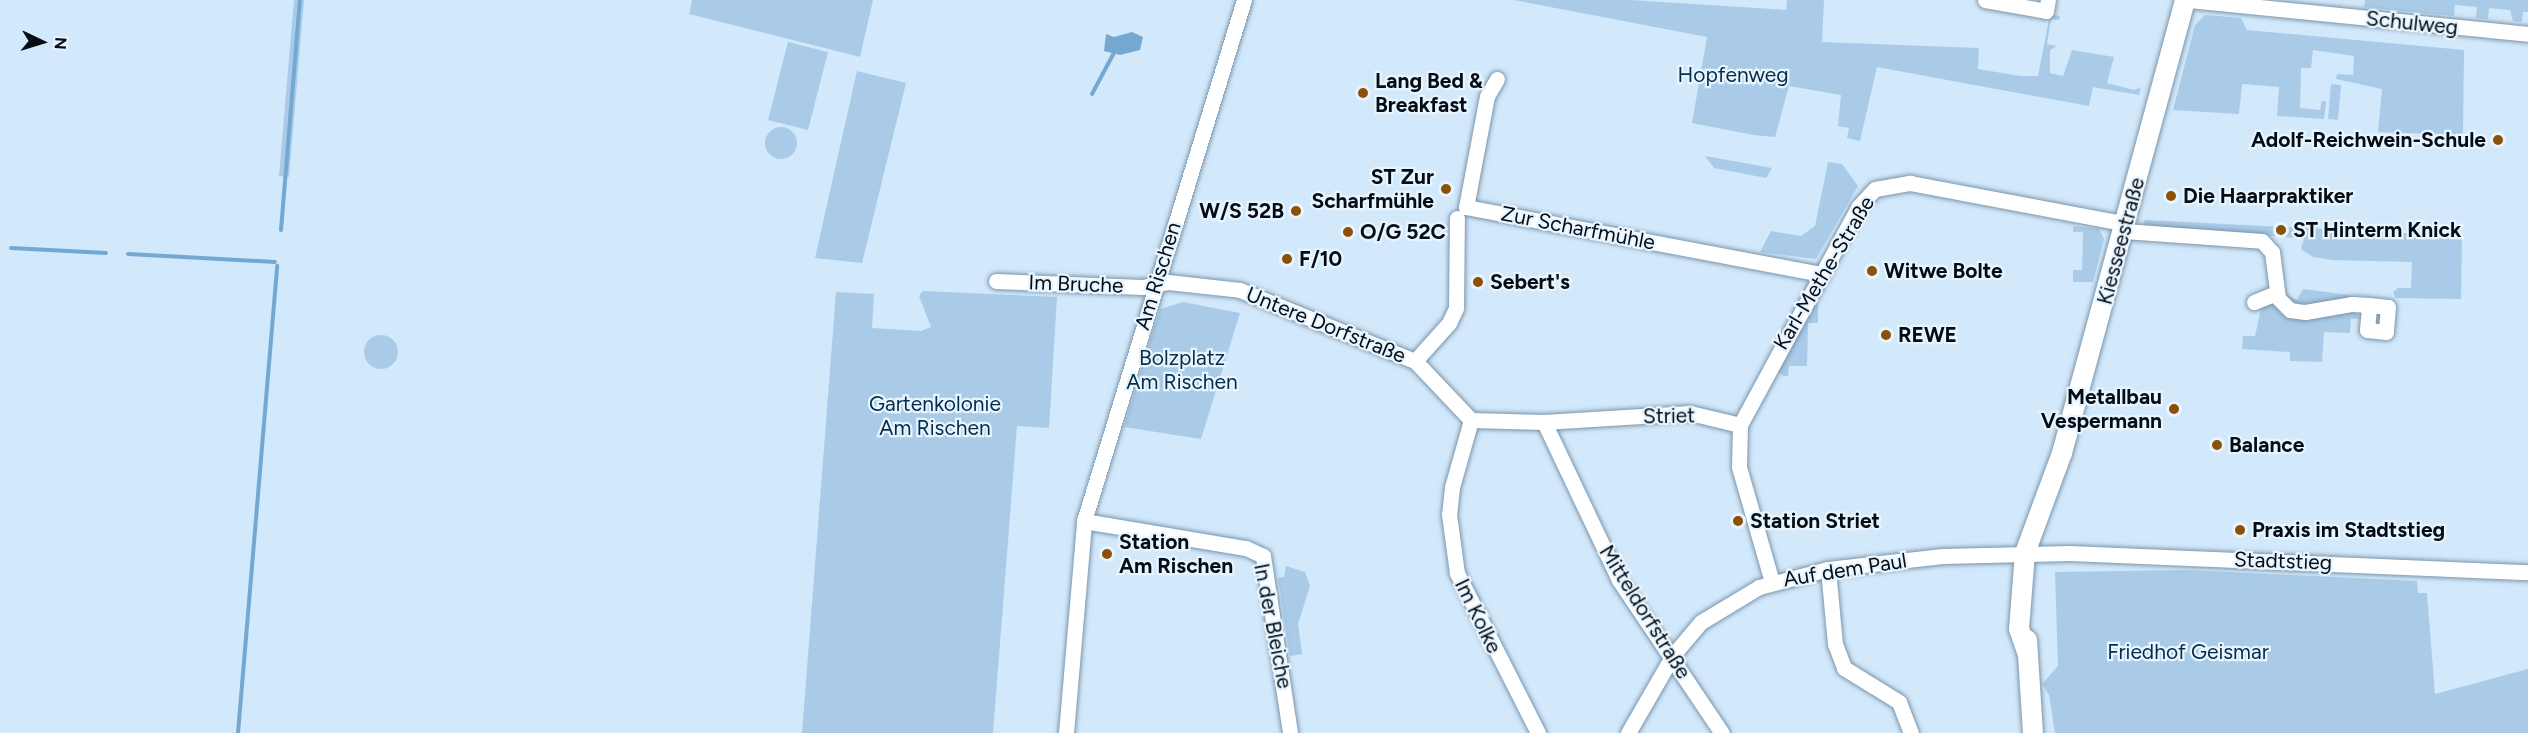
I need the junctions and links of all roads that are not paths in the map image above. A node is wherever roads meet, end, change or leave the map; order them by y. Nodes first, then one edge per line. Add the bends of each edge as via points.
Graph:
1 (1244, 0) edge
2 (1985, 0) edge
3 (2048, 0) edge
4 (2187, 0) edge
5 (2528, 34) edge
6 (1497, 79) dead end
7 (1457, 218) dead end
8 (2125, 227) junction
9 (1820, 274) junction
10 (996, 281) dead end
11 (1155, 285) junction
12 (2276, 293) junction
13 (2254, 302) dead end
14 (2369, 305) dead end
15 (1415, 362) junction
16 (1471, 420) junction
17 (1544, 423) junction
18 (1740, 425) junction
19 (1084, 521) junction
20 (2031, 553) junction
21 (1828, 569) junction
22 (2528, 572) edge
23 (1772, 582) junction
24 (1673, 655) junction
25 (1066, 733) edge
26 (1290, 733) edge
27 (1538, 733) edge
28 (1628, 733) edge
29 (1722, 733) edge
30 (1911, 733) edge
31 (2033, 733) edge

1 - 11 street, Am Rischen
2 - 3 street via 2046,11
4 - 5 street, Schulweg
4 - 8 street, Kiesseestraße
6 - 9 street, Zur Scharfmühle via 1486,96 1466,207
7 - 15 street via 1456,308
8 - 9 street, Karl-Methe-Straße via 1910,183 1886,184 1869,193 1859,206
8 - 12 street, Karl-Methe-Straße via 2262,241 2272,252
8 - 20 street, Kiesseestraße
9 - 18 street, Karl-Methe-Straße
10 - 11 street, Im Bruche
11 - 15 street, Untere Dorfstraße via 1240,290
11 - 19 street, Am Rischen
12 - 13 street
12 - 14 street via 2282,304 2298,312
15 - 16 street, Untere Dorfstraße
16 - 17 street, Striet
16 - 27 street, Im Kolke via 1452,487 1449,513 1456,573
17 - 18 street, Striet via 1690,413
17 - 24 street, Mitteldorfstraße via 1611,565
18 - 23 street via 1739,467
19 - 25 street, Am Rischen
19 - 26 street, In der Bleiche via 1246,548 1263,556
20 - 21 street, Auf dem Paul via 1884,561
20 - 22 street, Stadtstieg
20 - 31 street, Kiesseestraße via 2027,652
21 - 23 street, Auf dem Paul
21 - 30 street via 1835,644 1844,668 1899,702
23 - 24 street, Auf dem Paul via 1701,622
24 - 28 street, Auf dem Paul
24 - 29 street, Mitteldorfstraße

